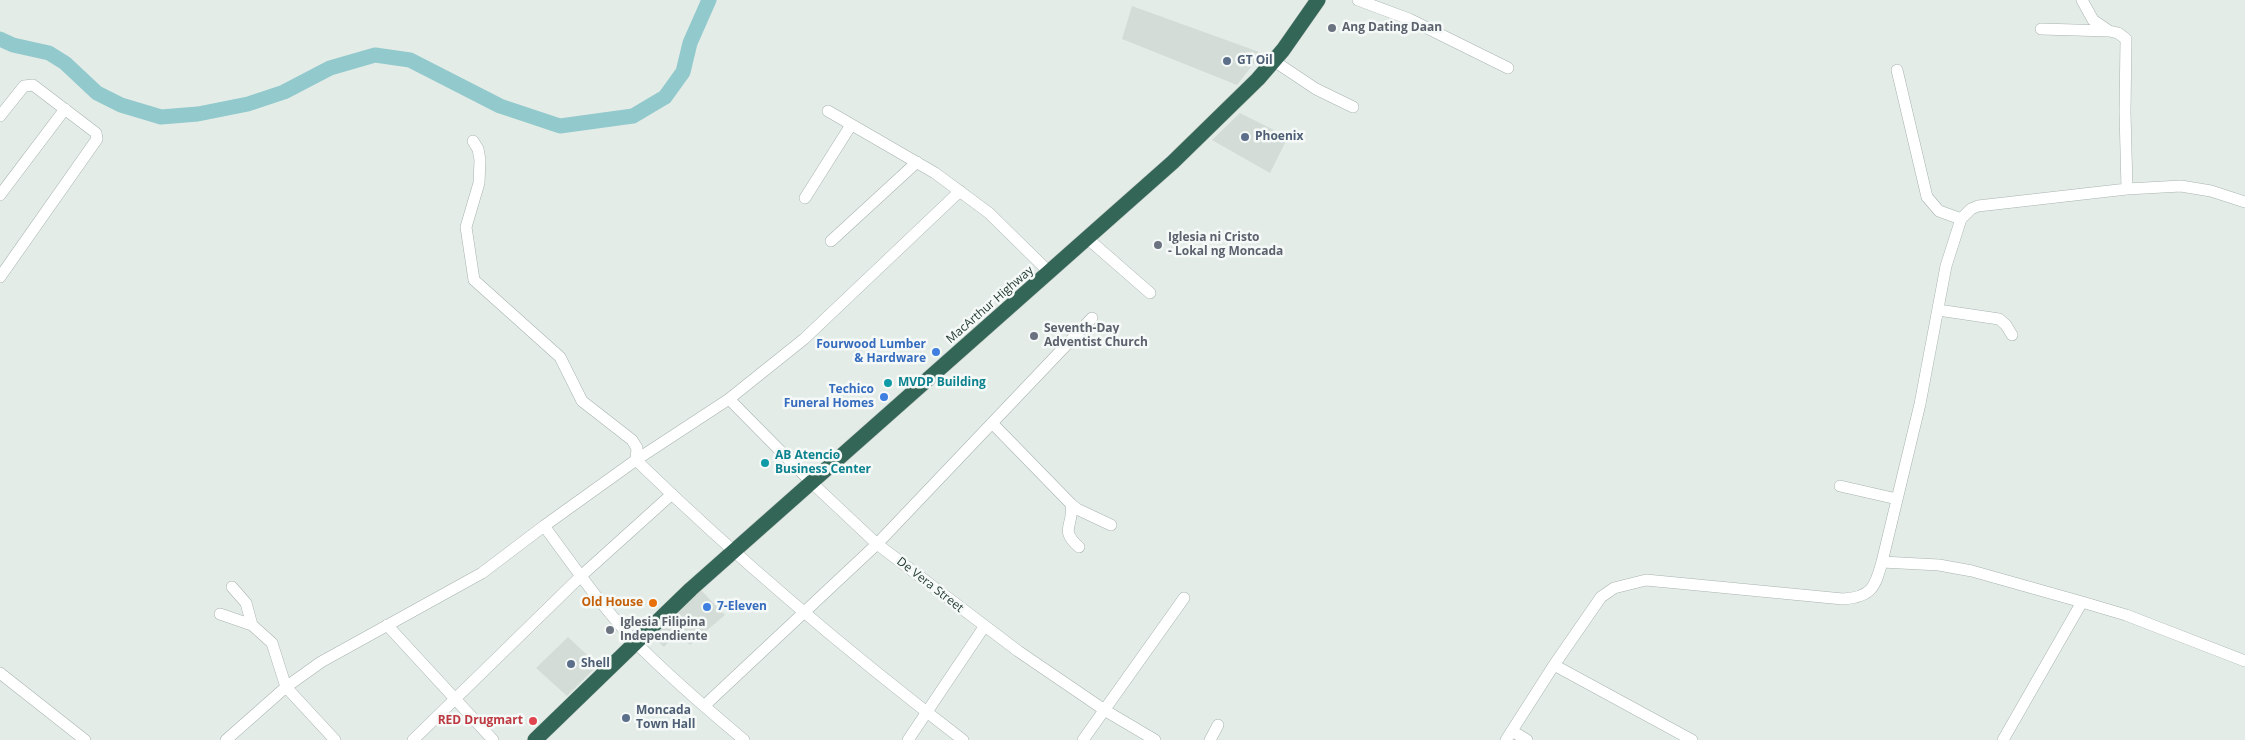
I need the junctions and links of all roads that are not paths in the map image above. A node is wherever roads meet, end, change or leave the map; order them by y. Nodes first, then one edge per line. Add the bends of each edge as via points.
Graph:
1 (1318, 0) edge
2 (1358, 0) edge
3 (2082, 0) edge
4 (2041, 29) dead end
5 (2109, 31) junction
6 (1274, 61) junction
7 (1508, 68) dead end
8 (1897, 70) dead end
9 (1353, 107) dead end
10 (65, 109) junction
11 (828, 112) dead end
12 (0, 116) edge
13 (851, 125) junction
14 (473, 141) dead end
15 (917, 162) junction
16 (2128, 189) junction
17 (960, 191) junction
18 (0, 195) edge
19 (805, 198) dead end
20 (2245, 202) edge
21 (1961, 219) junction
22 (1087, 238) junction
23 (831, 241) dead end
24 (1049, 272) junction
25 (0, 277) edge
26 (1150, 293) dead end
27 (1938, 310) junction
28 (1092, 318) dead end
29 (2012, 334) dead end
30 (729, 399) junction
31 (992, 423) junction
32 (636, 460) junction
33 (811, 482) junction
34 (1840, 486) dead end
35 (672, 494) junction
36 (1897, 499) junction
37 (1072, 504) junction
38 (1111, 525) dead end
39 (544, 526) junction
40 (877, 544) junction
41 (1079, 547) dead end
42 (734, 551) junction
43 (1882, 562) junction
44 (581, 576) junction
45 (232, 586) dead end
46 (1184, 598) dead end
47 (2082, 602) junction
48 (804, 613) junction
49 (220, 614) dead end
50 (252, 625) junction
51 (387, 625) junction
52 (984, 627) junction
53 (636, 642) junction
54 (2245, 661) edge
55 (1554, 665) junction
56 (0, 673) edge
57 (286, 687) junction
58 (455, 698) junction
59 (704, 706) junction
60 (1106, 711) junction
61 (926, 712) junction
62 (1218, 725) dead end
63 (1509, 736) edge
64 (543, 737) edge
65 (85, 740) edge
66 (226, 740) edge
67 (335, 740) edge
68 (413, 740) edge
69 (493, 740) edge
70 (743, 740) edge
71 (908, 740) edge
72 (964, 740) edge
73 (1083, 740) edge
74 (1155, 740) edge
75 (1210, 740) edge
76 (1527, 740) edge
77 (1692, 740) edge
78 (2003, 740) edge

1 - 6 highway, MacArthur Highway
2 - 7 street via 1409,19
3 - 5 street via 2093,20
4 - 5 street
5 - 16 street via 2122,35 2127,44
6 - 9 street via 1316,89
6 - 22 highway, MacArthur Highway via 1222,115
8 - 21 street via 1927,197 1939,211
10 - 12 street via 28,84
10 - 18 street
10 - 25 street via 98,138
11 - 13 street
13 - 15 street
13 - 19 street
14 - 32 street via 480,160 479,183 466,227 474,280 560,357 582,401 632,440 637,448
15 - 17 street
15 - 23 street
16 - 20 street via 2199,188
16 - 21 street via 1978,206
17 - 24 street via 989,213
17 - 30 street via 804,339
21 - 27 street via 1946,266
22 - 24 highway, MacArthur Highway
22 - 26 street
24 - 33 highway, MacArthur Highway
27 - 29 street via 1999,320
27 - 36 street
28 - 31 street
30 - 32 street
30 - 33 street, De Vera Street
31 - 37 street
31 - 40 street
32 - 35 street
32 - 39 street
33 - 40 street, De Vera Street
33 - 42 highway, MacArthur Highway
34 - 36 street
35 - 42 street
35 - 44 street
36 - 43 street
37 - 38 street
37 - 41 street via 1072,518 1067,530
39 - 44 street
39 - 51 street via 482,573
40 - 48 street
40 - 52 street, De Vera Street
42 - 48 street
42 - 53 highway, MacArthur Highway
43 - 47 street via 1939,565 1972,571
43 - 55 street via 1873,587 1854,598 1646,580 1614,588 1601,597
44 - 53 street
44 - 58 street
45 - 50 street via 246,603
46 - 60 street
47 - 54 street via 2126,615
47 - 78 street
48 - 59 street
48 - 61 street
49 - 50 street
50 - 57 street via 272,643
51 - 57 street via 342,649
51 - 58 street
52 - 60 street, De Vera Street
52 - 61 street
53 - 59 street
53 - 64 highway, MacArthur Highway
55 - 63 street
55 - 77 street
56 - 65 street
57 - 66 street
57 - 67 street
58 - 68 street
58 - 69 street
59 - 70 street
60 - 73 street
60 - 74 street, De Vera Street
61 - 71 street
61 - 72 street
62 - 75 street
63 - 76 street

